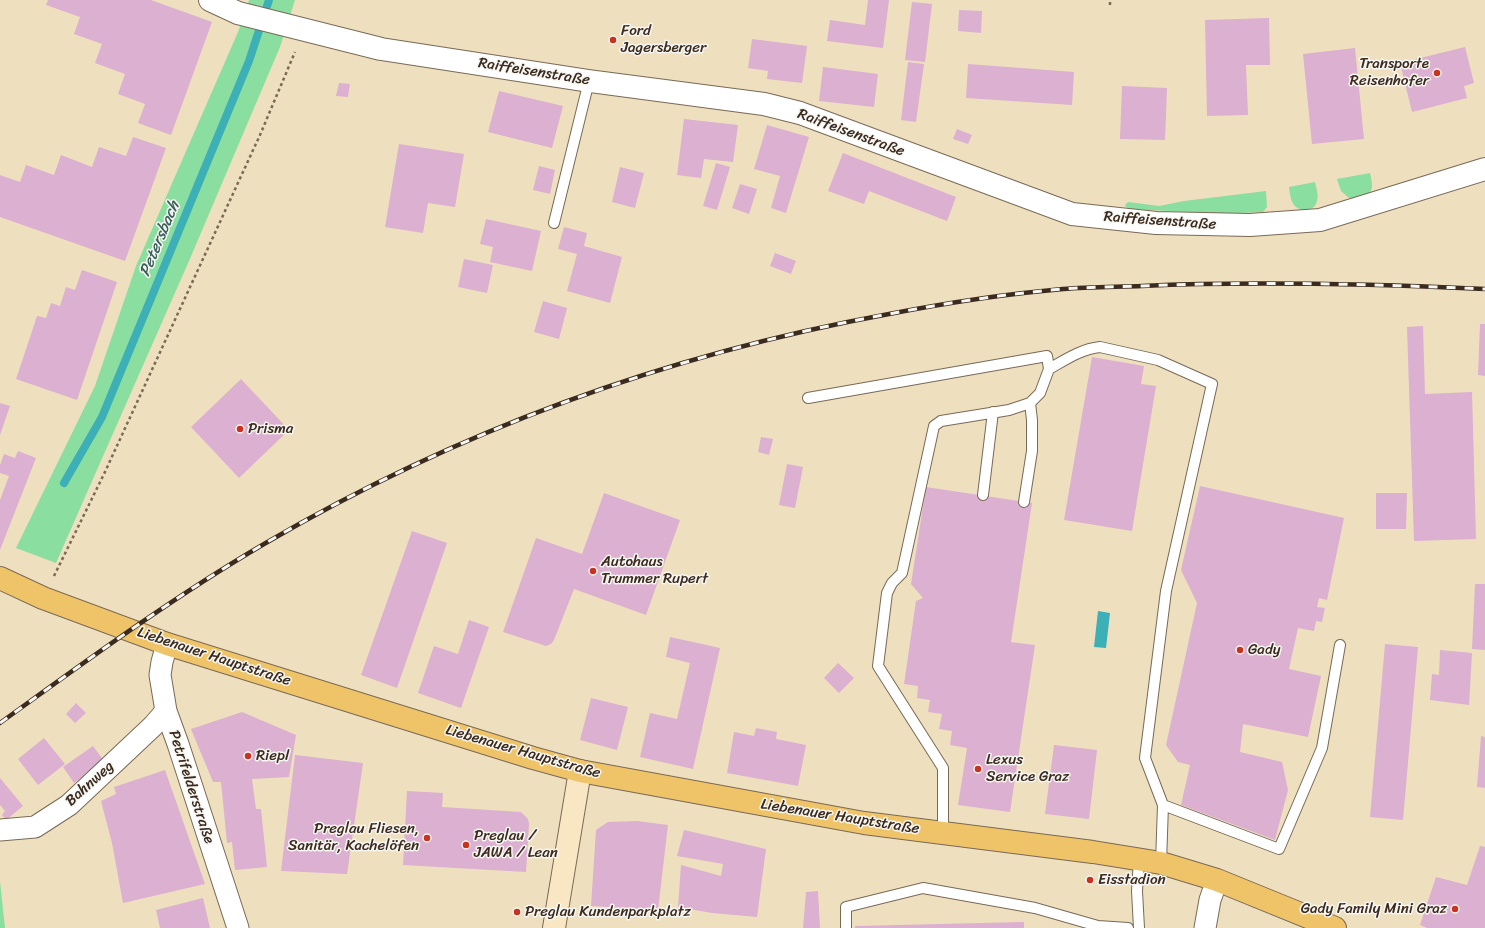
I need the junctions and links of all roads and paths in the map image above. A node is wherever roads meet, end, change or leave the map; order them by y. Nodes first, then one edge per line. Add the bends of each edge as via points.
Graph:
1 (210, 0) edge
2 (1110, 0) edge
3 (1110, 5) dead end
4 (298, 29) junction
5 (589, 81) junction
6 (1485, 169) edge
7 (554, 223) dead end
8 (1048, 369) junction
9 (808, 398) dead end
10 (1030, 404) junction
11 (993, 412) junction
12 (983, 496) dead end
13 (1024, 502) dead end
14 (0, 578) edge
15 (43, 598) junction
16 (167, 644) junction
17 (1340, 645) dead end
18 (166, 711) junction
19 (580, 771) junction
20 (1163, 805) junction
21 (0, 830) edge
22 (943, 833) junction
23 (1140, 860) junction
24 (1161, 863) junction
25 (1216, 880) junction
26 (238, 928) edge
27 (554, 928) edge
28 (846, 928) edge
29 (1128, 928) edge
30 (1139, 928) edge
31 (1205, 928) edge
32 (1335, 928) edge

1 - 4 street, Raiffeisenstraße via 238,13
2 - 3 path
4 - 5 street, Raiffeisenstraße via 381,49
4 - 15 path via 260,135 104,474
5 - 6 street, Raiffeisenstraße via 764,104 800,113 1072,214 1156,223 1250,225 1320,220
5 - 7 lane
8 - 9 lane via 1047,356
8 - 10 lane via 1040,393
8 - 20 lane via 1082,351 1100,346 1158,360 1212,384 1166,591 1145,758
10 - 11 lane
10 - 13 lane via 1032,451
11 - 12 lane
11 - 22 lane via 941,421 934,426 902,572 887,592 878,666 943,768
14 - 15 main road, Liebenauer Hauptstraße
15 - 16 main road, Liebenauer Hauptstraße
16 - 18 street, Petrifelderstraße via 160,675
16 - 19 main road, Liebenauer Hauptstraße
17 - 20 lane via 1322,748 1279,849
18 - 21 street, Bahnweg via 69,804 35,827
18 - 26 street, Petrifelderstraße
19 - 22 main road, Liebenauer Hauptstraße via 864,823
19 - 27 main road
20 - 24 lane
22 - 23 main road, Liebenauer Hauptstraße
23 - 24 main road, Liebenauer Hauptstraße
23 - 30 lane via 1137,891
24 - 25 main road, Liebenauer Hauptstraße
25 - 31 street
25 - 32 main road, Liebenauer Hauptstraße
28 - 29 lane via 846,907 922,888 1035,908 1098,926

